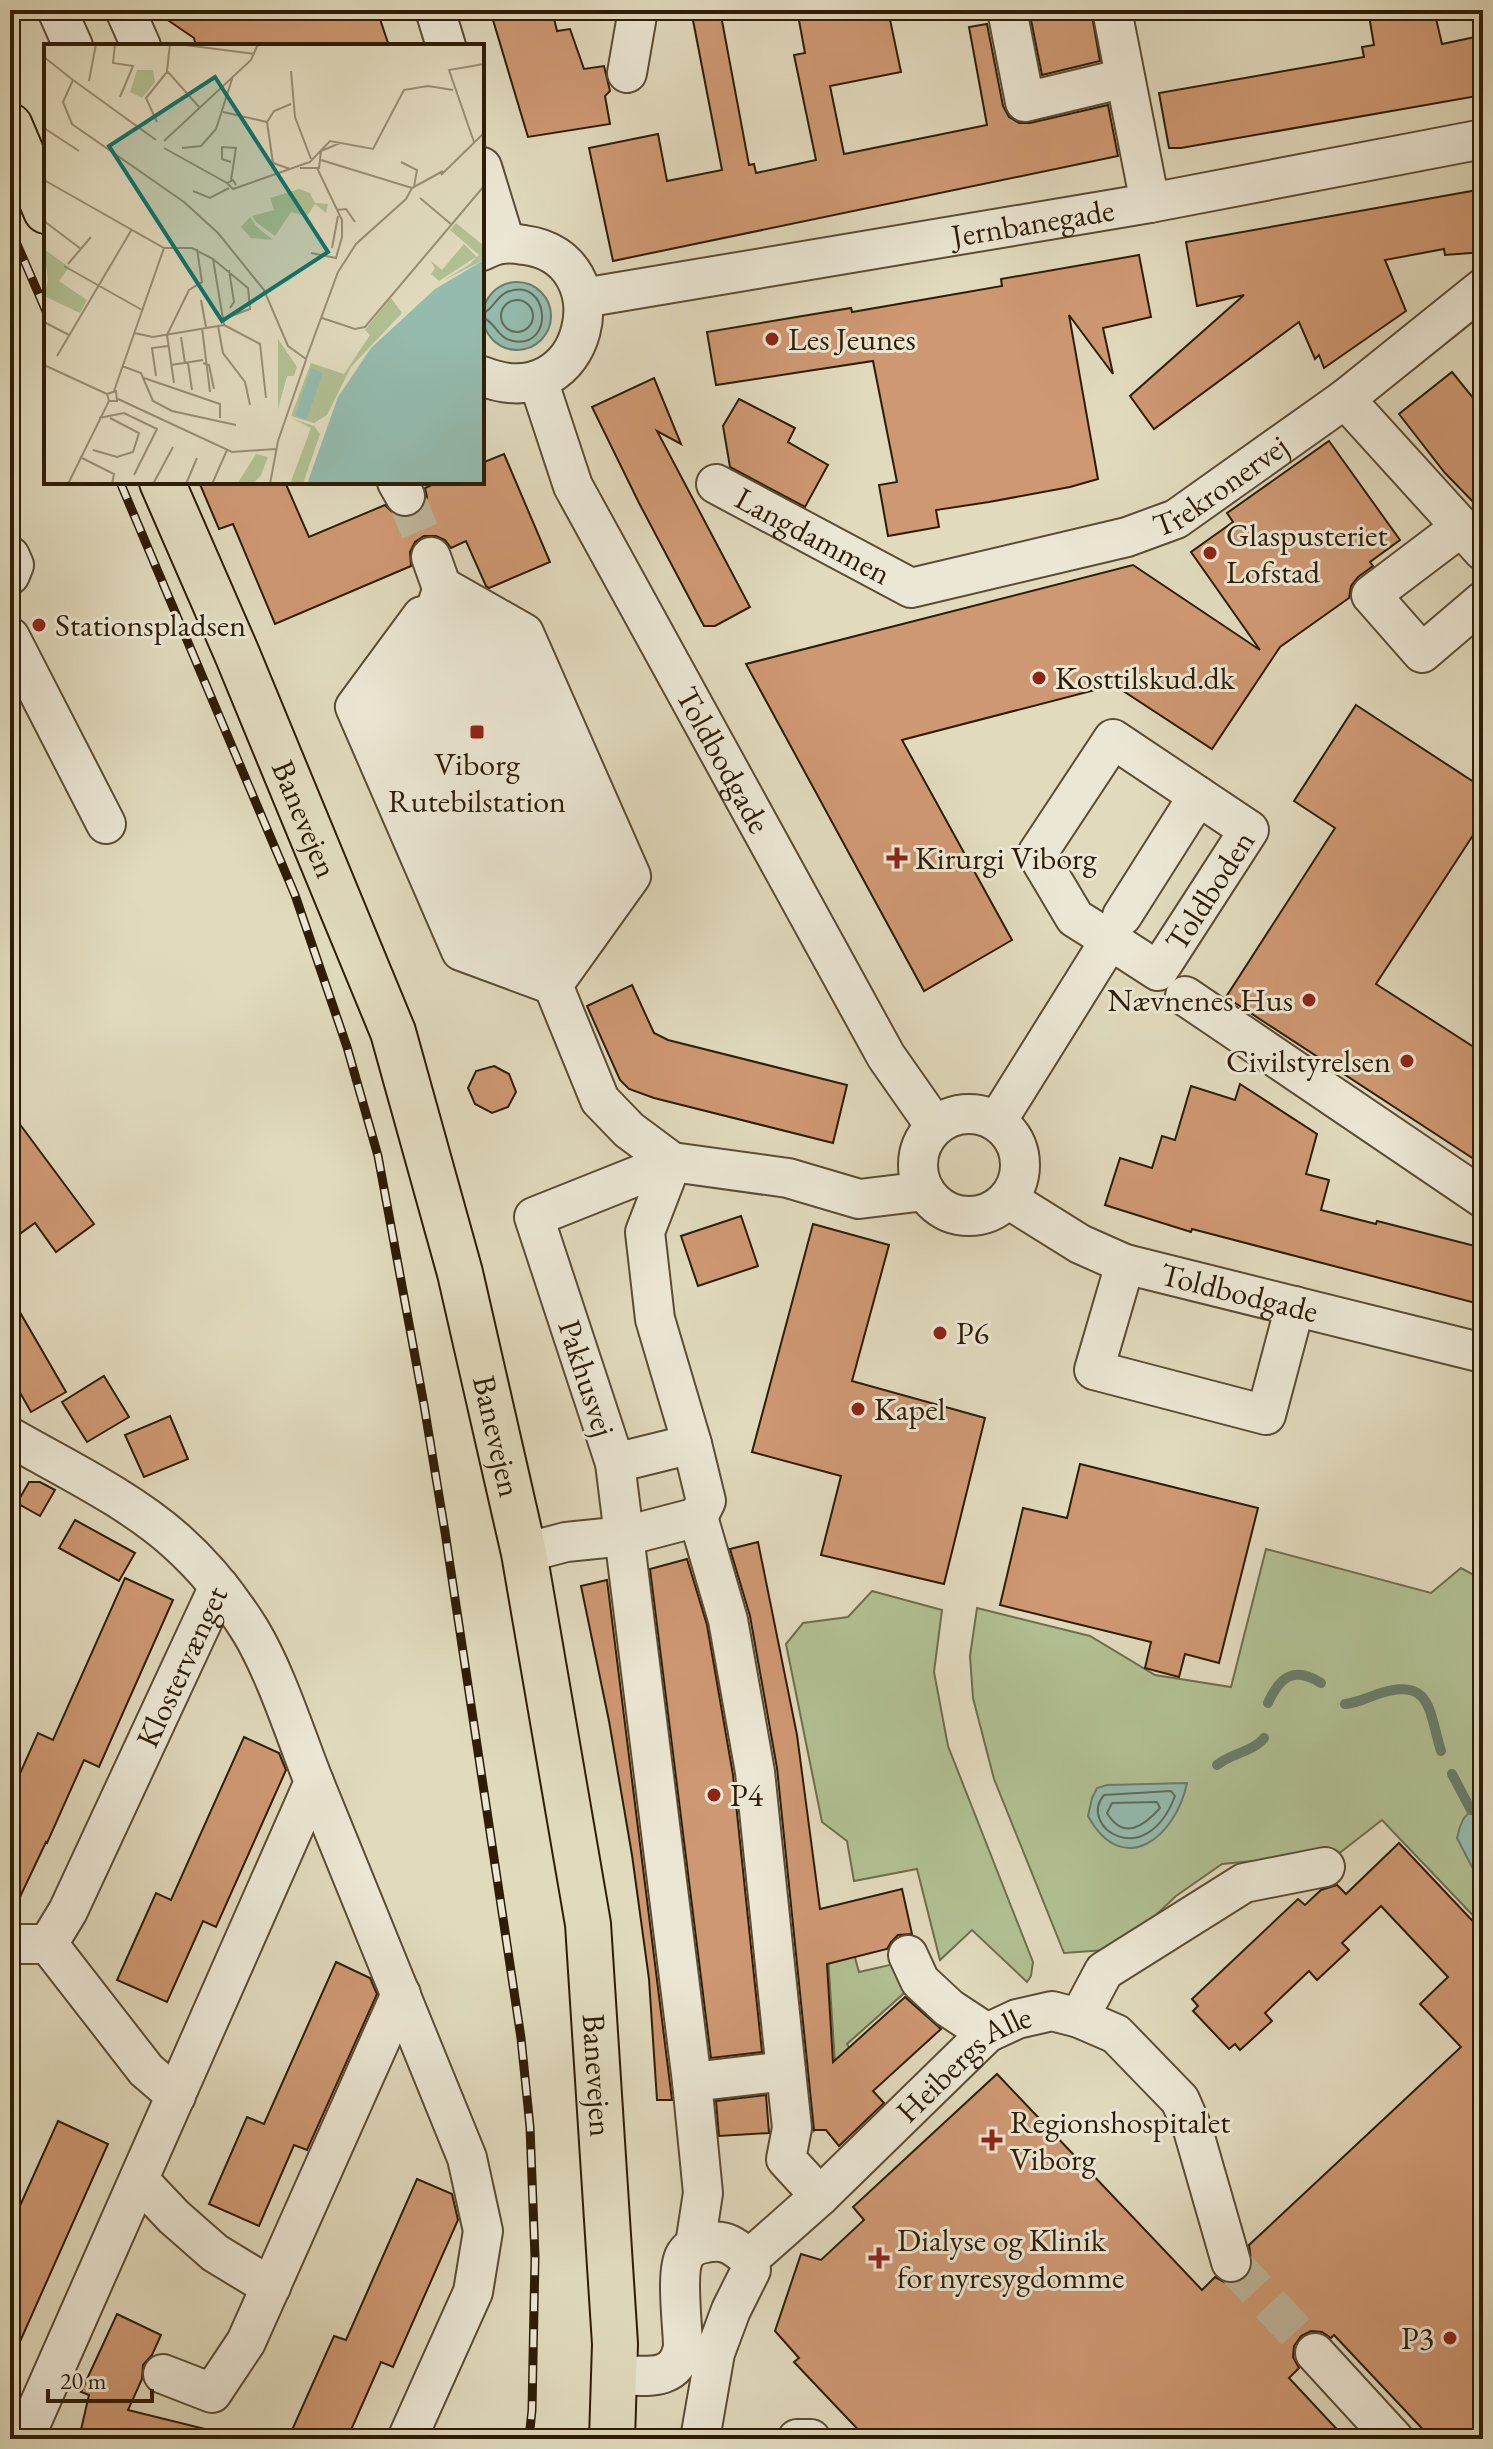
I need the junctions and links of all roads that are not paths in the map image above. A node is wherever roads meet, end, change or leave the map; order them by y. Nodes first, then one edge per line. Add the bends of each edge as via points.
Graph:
1 (57, 10) edge
2 (125, 10) edge
3 (435, 10) edge
4 (638, 10) edge
5 (1007, 10) edge
6 (1112, 10) edge
7 (72, 44) edge
8 (140, 44) edge
9 (445, 44) edge
10 (627, 73) dead end
11 (1125, 78) junction
12 (10, 126) edge
13 (1483, 139) edge
14 (484, 180) edge
15 (1150, 203) junction
16 (44, 206) edge
17 (494, 246) edge
18 (1483, 288) edge
19 (583, 298) junction
20 (484, 377) edge
21 (538, 380) junction
22 (1345, 399) junction
23 (163, 484) edge
24 (716, 484) dead end
25 (1472, 539) edge
26 (10, 556) edge
27 (437, 572) junction
28 (10, 575) edge
29 (911, 588) joint
30 (1483, 601) edge
31 (10, 637) edge
32 (1198, 796) junction
33 (106, 824) dead end
34 (1116, 928) junction
35 (553, 985) junction
36 (1185, 996) dead end
37 (997, 1121) junction
38 (935, 1126) junction
39 (672, 1162) junction
40 (925, 1191) junction
41 (1483, 1198) edge
42 (1008, 1199) junction
43 (1125, 1264) junction
44 (1295, 1306) junction
45 (1483, 1353) edge
46 (10, 1437) edge
47 (692, 1444) junction
48 (615, 1463) junction
49 (698, 1517) junction
50 (625, 1536) junction
51 (524, 1553) junction
52 (219, 1586) junction
53 (314, 1782) junction
54 (1325, 1867) dead end
55 (10, 1944) edge
56 (48, 1944) junction
57 (908, 1955) dead end
58 (401, 1994) junction
59 (1079, 2018) junction
60 (987, 2033) junction
61 (786, 2071) junction
62 (692, 2082) junction
63 (176, 2096) junction
64 (139, 2180) junction
65 (820, 2196) junction
66 (695, 2245) junction
67 (749, 2259) junction
68 (1231, 2262) tunnel mouth
69 (271, 2287) junction
70 (1315, 2353) tunnel mouth
71 (163, 2374) dead end
72 (615, 2375) junction
73 (24, 2439) edge
74 (407, 2439) edge
75 (612, 2439) edge
76 (700, 2439) edge
77 (797, 2439) edge
78 (811, 2439) edge
79 (1394, 2439) edge

1 - 7 street
2 - 8 street
3 - 9 street
4 - 10 street
5 - 11 street via 1025,102
6 - 11 street
11 - 15 street
12 - 16 main road
13 - 15 street, Jernbanegade
14 - 17 street
15 - 19 street, Jernbanegade
17 - 19 street via 535,246 557,257
18 - 22 street, Trekronervej
19 - 21 street via 584,323 576,347 560,367
20 - 21 street via 518,384
21 - 38 street, Toldbodgade via 573,486 886,1056
22 - 25 street
22 - 29 street, Trekronervej via 1176,519 1127,537
23 - 51 main road, Banevejen via 393,1032 460,1273
24 - 29 street, Langdammen
25 - 30 street via 1371,595 1422,653
26 - 28 street
27 - 35 street via 467,658 574,901
27 - 35 street, Pakhusvej via 411,683 518,926
27 - 35 street via 524,633 631,876
27 - 35 street via 355,707 461,951
31 - 33 street
32 - 34 street
32 - 34 street, Toldboden via 1249,830 1158,971
32 - 34 street, Toldboden via 1113,739 1037,854 1075,918
34 - 37 street, Toldboden
35 - 39 street, Pakhusvej via 600,1100
36 - 41 street
37 - 38 street via 977,1113 954,1115
37 - 42 street via 1013,1137 1021,1158 1019,1180
38 - 40 street via 918,1156
39 - 40 street, Pakhusvej via 788,1178 859,1199
39 - 47 street via 645,1232 655,1319
39 - 48 street, Pakhusvej via 534,1217
40 - 42 street via 937,1205 974,1216
42 - 43 street, Toldbodgade via 1080,1244
43 - 44 street, Toldbodgade
43 - 44 street via 1094,1370 1266,1415
44 - 45 street, Toldbodgade
46 - 52 street via 130,1507 175,1540
47 - 48 street, Pakhusvej
47 - 49 street via 706,1501
48 - 50 street
49 - 50 street
49 - 61 street via 728,1620 755,1772
50 - 51 street
50 - 62 street
51 - 72 main road, Banevejen via 588,1924
52 - 53 street, Klostervænget via 268,1667
52 - 56 street, Klostervænget
53 - 58 street, Klostervænget
53 - 63 street
54 - 59 street via 1244,1883 1104,1971
55 - 56 street
56 - 63 street via 146,2070
57 - 60 street via 920,1981
58 - 69 street
58 - 74 street, Klostervænget via 467,2158 483,2231 473,2292
59 - 60 street, Heibergs Alle via 1052,2011
59 - 68 street, Heibergs Alle via 1116,2034 1180,2100
60 - 65 street, Heibergs Alle
61 - 62 street
61 - 65 street via 792,2128 786,2159
62 - 66 street via 703,2193
63 - 64 street
64 - 69 street via 215,2253
64 - 73 street
65 - 67 street, Heibergs Alle
66 - 67 street via 724,2241
66 - 72 street via 680,2267 681,2358 662,2375
67 - 76 street via 751,2270 715,2353
69 - 71 street via 246,2342 212,2393
70 - 79 street
72 - 75 main road, Banevejen
77 - 78 street

